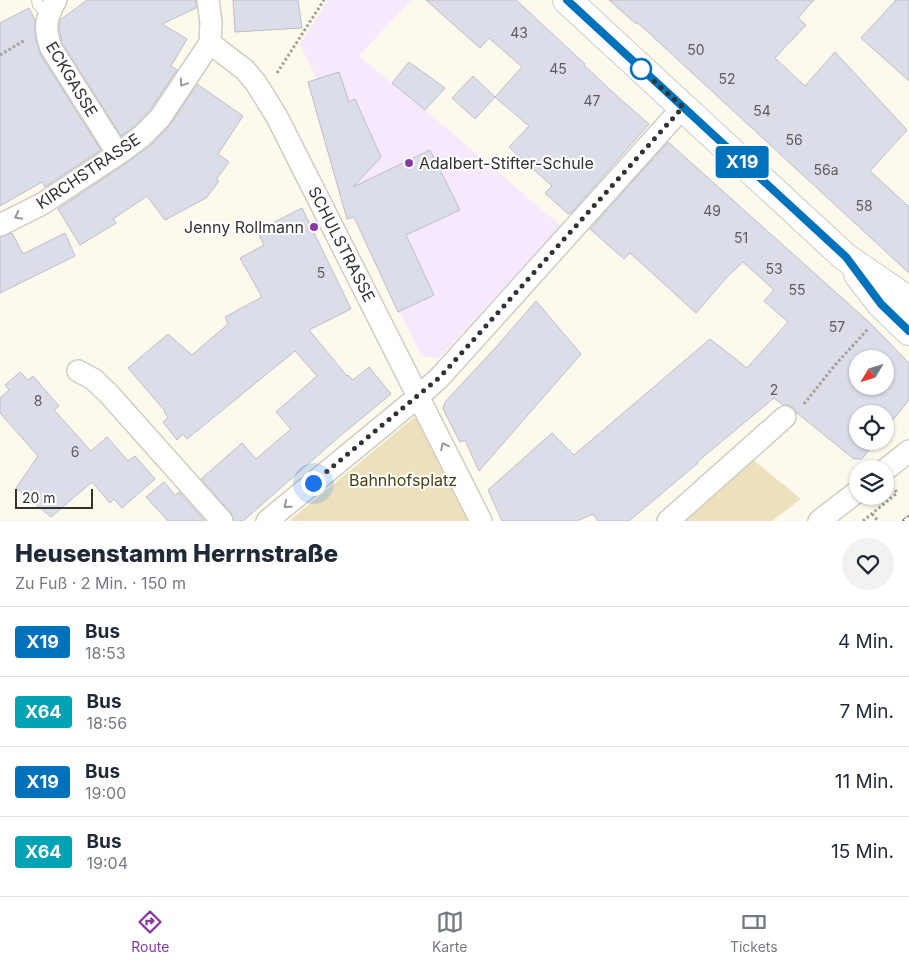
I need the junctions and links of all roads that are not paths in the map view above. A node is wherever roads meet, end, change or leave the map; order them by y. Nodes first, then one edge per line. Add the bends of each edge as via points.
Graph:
1 (208, 0) edge
2 (567, 0) edge
3 (47, 12) edge
4 (210, 43) junction
5 (683, 107) junction
6 (118, 154) junction
7 (0, 225) edge
8 (846, 257) junction
9 (909, 301) edge
10 (909, 330) edge
11 (78, 372) dead end
12 (419, 396) junction
13 (785, 417) road end
14 (909, 451) edge
15 (894, 463) edge
16 (849, 498) edge
17 (222, 521) edge
18 (268, 521) edge
19 (481, 521) edge
20 (668, 521) edge
21 (819, 521) edge

1 - 4 street
2 - 5 street
3 - 6 street, ECKGASSE via 51,48
4 -> 6 street, KIRCHSTRASSE via 160,118
4 - 12 street, SCHULSTRASSE via 245,70 264,94
5 - 8 street
5 - 12 street via 440,377
6 -> 7 street, KIRCHSTRASSE via 42,204
8 - 9 street
8 - 10 street via 881,304
11 - 17 street via 93,379 108,393
12 -> 18 street
19 -> 12 street
13 - 20 street
14 - 15 street
16 - 21 street

